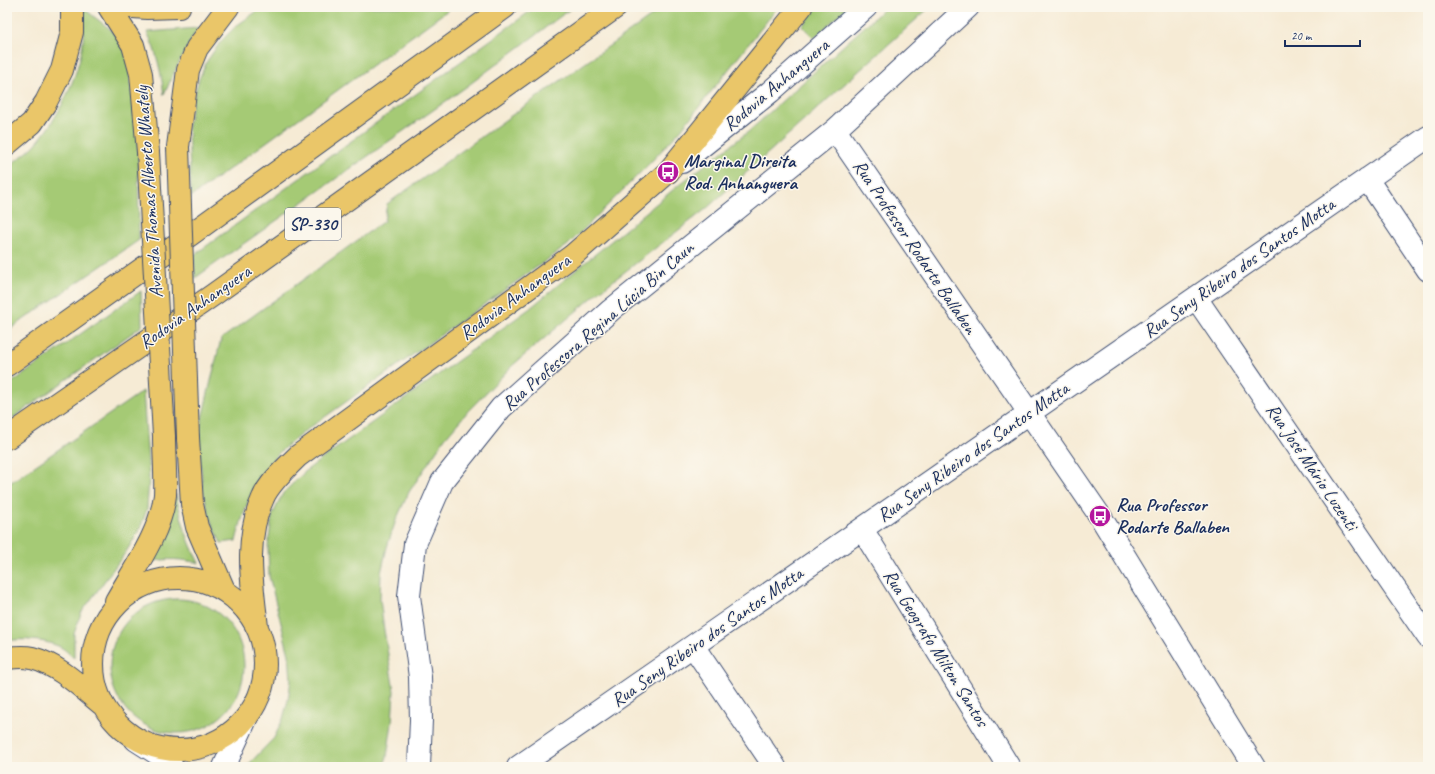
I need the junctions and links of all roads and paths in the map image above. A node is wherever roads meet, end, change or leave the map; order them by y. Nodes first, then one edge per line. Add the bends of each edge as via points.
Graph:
1 (72, 7) edge
2 (109, 7) edge
3 (133, 7) edge
4 (179, 7) edge
5 (228, 7) edge
6 (504, 7) edge
7 (616, 7) edge
8 (801, 7) edge
9 (866, 7) edge
10 (968, 7) edge
11 (834, 130) junction
12 (1428, 137) edge
13 (7, 144) edge
14 (668, 172) junction
15 (1367, 180) junction
16 (1428, 270) edge
17 (1196, 298) junction
18 (7, 365) edge
19 (1029, 413) junction
20 (7, 438) edge
21 (862, 529) junction
22 (224, 590) junction
23 (110, 611) junction
24 (257, 627) junction
25 (1428, 637) edge
26 (693, 646) junction
27 (7, 658) edge
28 (103, 705) junction
29 (246, 720) junction
30 (136, 740) junction
31 (172, 767) edge
32 (224, 767) edge
33 (419, 767) edge
34 (518, 767) edge
35 (774, 767) edge
36 (1009, 767) edge
37 (1254, 767) edge

1 - 13 main road via 72,32 62,70 32,123
2 - 23 main road, Avenida Thomas Alberto Whately, bridge via 133,45 142,74 164,436 165,495 155,532
3 - 4 main road
5 - 22 main road, Avenida Thomas Alberto Whately, bridge via 197,48 188,70 178,147 192,504 197,527
6 - 18 main road
7 - 20 main road, Rodovia Anhanguera / SP-330 via 213,295
8 - 14 main road
9 - 14 street, Rodovia Anhanguera via 770,92
10 - 11 street, Rua Professora Regina Lúcia Bin Caun
11 - 19 street, Rua Professor Rodarte Ballaben
11 - 33 street, Rua Professora Regina Lúcia Bin Caun via 611,310 501,408 442,482 415,544 409,596 420,677
12 - 15 street, Rua Seny Ribeiro dos Santos Motta
14 - 24 main road, Rodovia Anhanguera via 572,256 298,456 280,474 263,497 250,550
15 - 16 street
15 - 17 street, Rua Seny Ribeiro dos Santos Motta
17 - 19 street, Rua Seny Ribeiro dos Santos Motta
17 - 25 street, Rua José Mário Luzenti
19 - 21 street, Rua Seny Ribeiro dos Santos Motta
19 - 37 street, Rua Professor Rodarte Ballaben via 1100,516
21 - 26 street, Rua Seny Ribeiro dos Santos Motta
21 - 36 street, Rua Geografo Milton Santos
22 - 23 main road via 200,580 176,577 151,582 128,593
22 - 24 main road via 243,606
23 - 28 main road, Avenida Thomas Alberto Whately via 98,633 92,658 95,683
24 - 29 main road via 264,652 264,676 258,699
26 - 34 street, Rua Seny Ribeiro dos Santos Motta
26 - 35 street
27 - 28 main road via 31,657 45,662
28 - 30 main road via 117,725
29 - 30 main road via 228,736 206,747 183,751 159,749
29 - 32 street
30 - 31 street via 161,756

